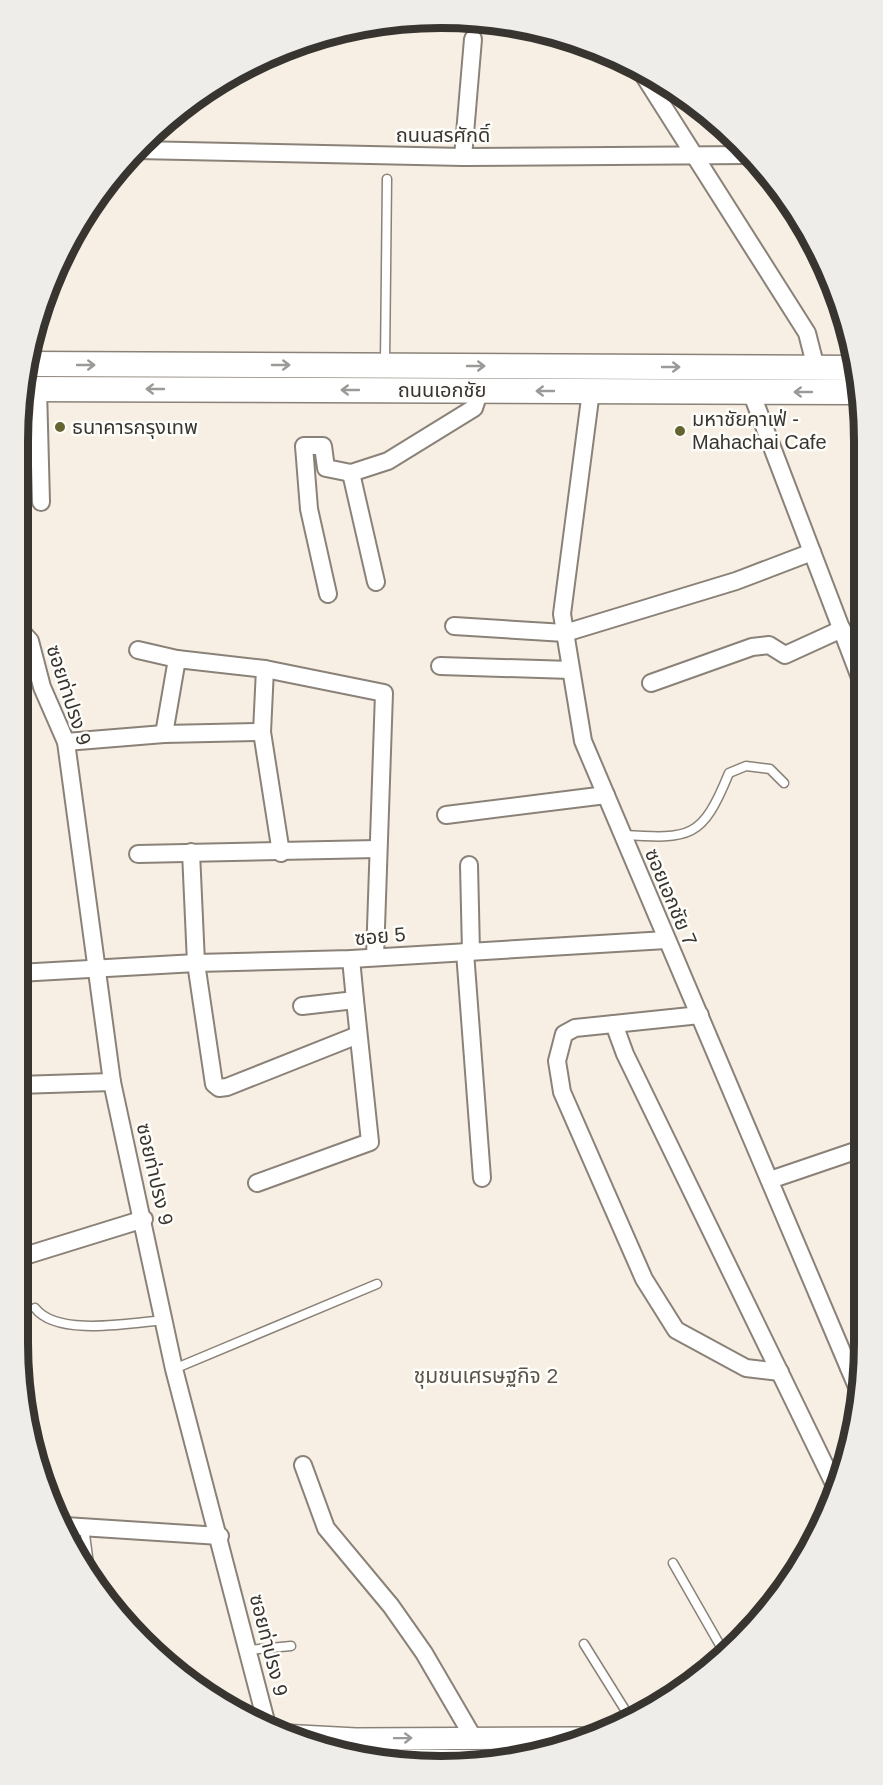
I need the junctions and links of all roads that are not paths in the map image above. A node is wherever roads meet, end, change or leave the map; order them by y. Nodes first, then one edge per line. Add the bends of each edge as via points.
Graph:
1 (473, 39) dead end
2 (650, 85) edge
3 (148, 150) edge
4 (693, 154) junction
5 (739, 155) edge
6 (463, 157) junction
7 (387, 179) dead end
8 (36, 364) edge
9 (385, 366) junction
10 (816, 368) junction
11 (848, 368) edge
12 (31, 389) edge
13 (480, 390) junction
14 (591, 391) junction
15 (751, 392) junction
16 (851, 392) edge
17 (31, 393) edge
18 (351, 473) junction
19 (41, 502) dead end
20 (812, 552) junction
21 (375, 582) dead end
22 (328, 594) dead end
23 (454, 626) dead end
24 (842, 629) junction
25 (565, 633) junction
26 (28, 639) edge
27 (138, 650) dead end
28 (177, 659) junction
29 (854, 661) edge
30 (440, 666) dead end
31 (265, 669) junction
32 (571, 670) junction
33 (651, 683) dead end
34 (262, 732) junction
35 (164, 734) junction
36 (66, 742) junction
37 (784, 783) dead end
38 (606, 795) junction
39 (446, 815) dead end
40 (622, 835) junction
41 (377, 849) junction
42 (192, 852) junction
43 (280, 853) junction
44 (138, 854) dead end
45 (469, 866) dead end
46 (666, 940) junction
47 (468, 952) junction
48 (375, 957) junction
49 (351, 959) junction
50 (196, 963) junction
51 (97, 970) junction
52 (28, 973) edge
53 (355, 1000) junction
54 (302, 1006) dead end
55 (700, 1015) junction
56 (614, 1024) junction
57 (358, 1035) junction
58 (112, 1082) junction
59 (28, 1086) edge
60 (854, 1151) edge
61 (482, 1178) dead end
62 (770, 1180) junction
63 (258, 1183) dead end
64 (144, 1219) junction
65 (28, 1255) edge
66 (377, 1284) dead end
67 (35, 1308) dead end
68 (164, 1319) junction
69 (854, 1359) edge
70 (174, 1370) junction
71 (780, 1372) junction
72 (303, 1465) dead end
73 (832, 1479) edge
74 (71, 1526) edge
75 (84, 1527) junction
76 (220, 1536) junction
77 (88, 1556) edge
78 (673, 1563) dead end
79 (584, 1644) dead end
80 (291, 1646) dead end
81 (721, 1647) edge
82 (248, 1650) junction
83 (627, 1713) edge
84 (265, 1717) edge
85 (316, 1737) edge
86 (473, 1737) junction
87 (563, 1738) edge

1 - 6 street
2 - 4 street
3 - 6 street, ถนนสรศักดิ์
4 - 5 street, ถนนสรศักดิ์
4 - 6 street, ถนนสรศักดิ์
4 - 10 street via 807,333
7 - 9 lane
8 -> 9 main road, ถนนเอกชัย
9 -> 10 main road, ถนนเอกชัย
10 - 11 main road, ถนนเอกชัย
13 -> 12 main road, ถนนเอกชัย
14 -> 13 main road, ถนนเอกชัย
13 - 18 street via 474,408 388,461
14 - 15 main road, ถนนเอกชัย
14 - 25 street, ซอยเอกชัย 7 via 562,614
16 -> 15 main road, ถนนเอกชัย
15 - 20 street
17 - 19 street
18 - 21 street
18 - 22 street via 326,468 323,446 304,446 309,509
20 - 24 street
20 - 25 street via 736,581
23 - 25 street
24 - 29 street
24 - 33 street via 785,656 769,645 752,646
25 - 32 street, ซอยเอกชัย 7
26 - 36 street, ซอยท่าปรง 9 via 42,687
27 - 28 street
28 - 31 street
28 - 35 street
30 - 32 street
31 - 34 street
31 - 41 street via 384,693
32 - 38 street, ซอยเอกชัย 7 via 583,741
34 - 35 street
34 - 43 street
35 - 36 street
36 - 51 street, ซอยท่าปรง 9
37 - 40 lane via 770,769 746,766 729,772 703,823 684,835
38 - 39 street
38 - 40 street, ซอยเอกชัย 7
40 - 46 street, ซอยเอกชัย 7
41 - 43 street
41 - 48 street
42 - 43 street
42 - 44 street
42 - 50 street
45 - 47 street
46 - 47 street, ซอย 5
46 - 55 street, ซอยเอกชัย 7
47 - 48 street, ซอย 5
47 - 61 street
48 - 49 street, ซอย 5
49 - 50 street, ซอย 5
49 - 53 street
50 - 51 street, ซอย 5
50 - 57 street via 214,1084 219,1088
51 - 52 street, ซอย 5
51 - 58 street, ซอยท่าปรง 9
53 - 54 street
53 - 57 street
55 - 56 street
55 - 62 street, ซอยเอกชัย 7
56 - 71 street
56 - 71 street via 575,1028 564,1034 557,1061 562,1092 644,1279 676,1330 746,1368
57 - 63 street via 370,1142
58 - 59 street
58 - 64 street, ซอยท่าปรง 9
60 - 62 street
62 - 69 street, ซอยเอกชัย 7
64 - 65 street
64 - 68 street, ซอยท่าปรง 9
66 - 70 lane
67 - 68 lane via 42,1317 73,1325
68 - 70 street, ซอยท่าปรง 9
70 - 76 street, ซอยท่าปรง 9
71 - 73 street
72 - 86 street via 326,1528 391,1606 424,1653
74 - 75 street
75 - 76 street
75 - 77 lane
76 - 82 street, ซอยท่าปรง 9
78 - 81 lane
79 - 83 lane
80 - 82 lane
82 - 84 street, ซอยท่าปรง 9
85 -> 86 street
86 - 87 street

